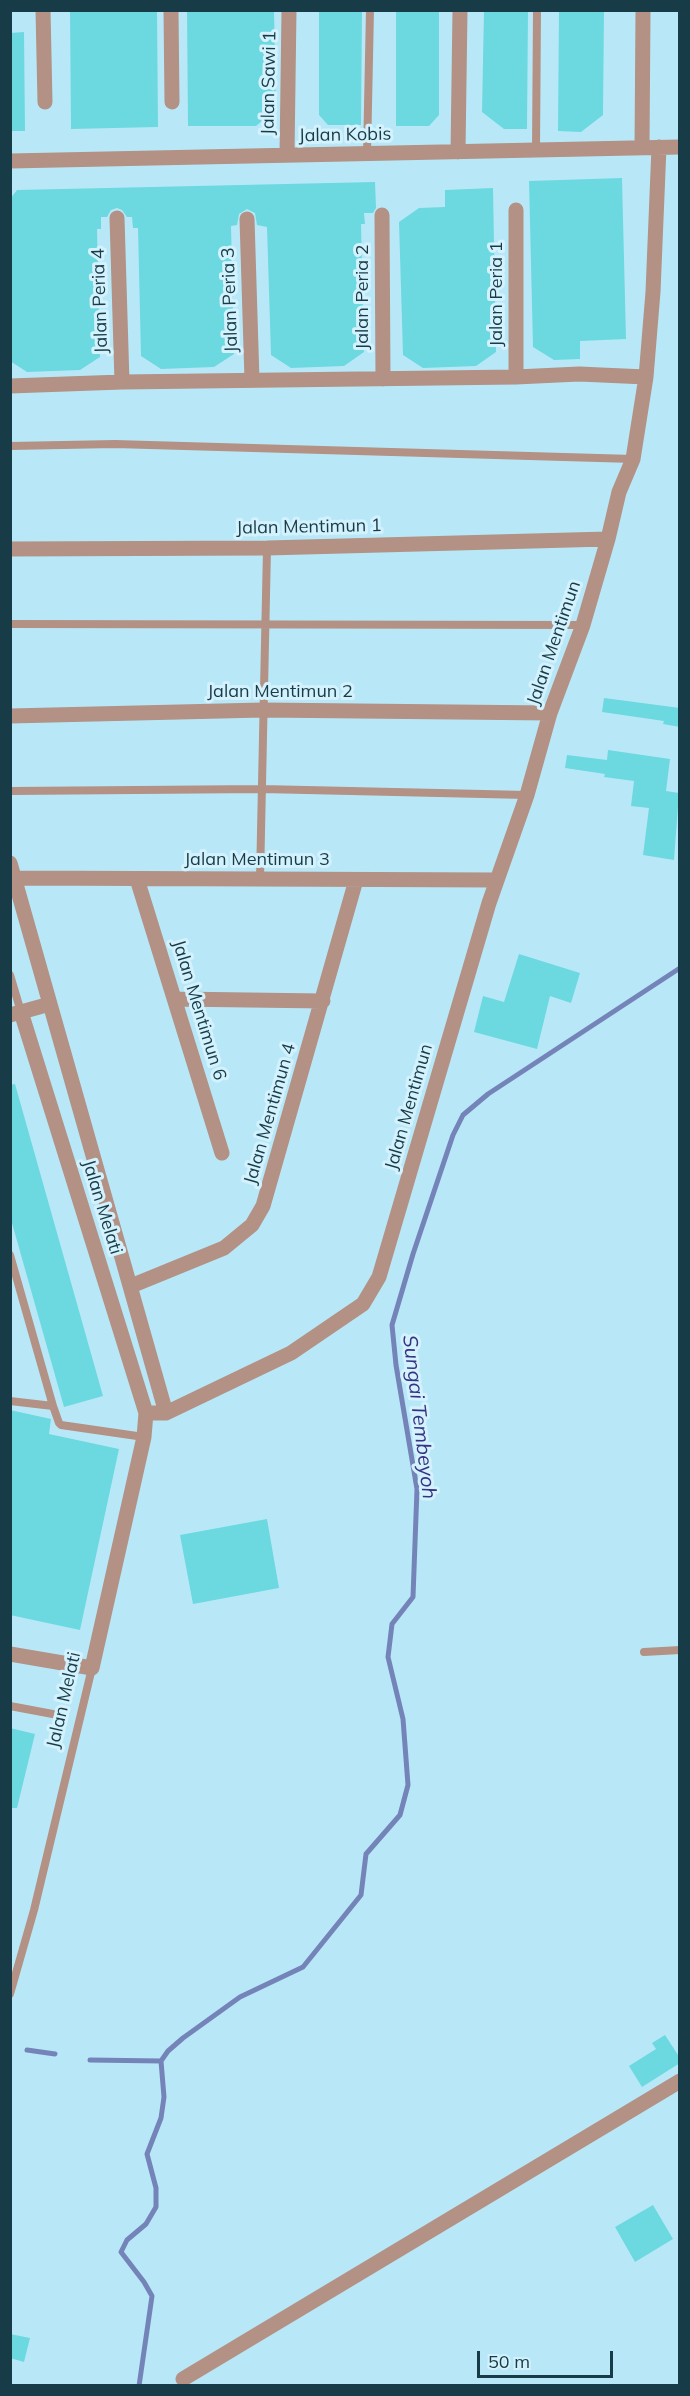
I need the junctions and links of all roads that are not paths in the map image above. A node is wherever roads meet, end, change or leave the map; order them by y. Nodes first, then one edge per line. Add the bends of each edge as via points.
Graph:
1 (43, 10) edge
2 (171, 10) edge
3 (289, 10) edge
4 (370, 10) edge
5 (460, 10) edge
6 (537, 10) edge
7 (643, 10) edge
8 (45, 102) dead end
9 (172, 102) dead end
10 (642, 147) junction
11 (659, 147) junction
12 (680, 147) edge
13 (536, 150) junction
14 (458, 152) junction
15 (368, 154) junction
16 (287, 155) junction
17 (10, 161) edge
18 (516, 210) dead end
19 (382, 215) dead end
20 (117, 218) dead end
21 (247, 219) dead end
22 (516, 377) junction
23 (646, 377) junction
24 (383, 379) junction
25 (252, 380) junction
26 (122, 382) junction
27 (10, 386) edge
28 (10, 446) edge
29 (633, 459) junction
30 (608, 539) junction
31 (267, 548) junction
32 (10, 549) edge
33 (10, 624) edge
34 (583, 625) junction
35 (265, 626) junction
36 (263, 710) junction
37 (550, 713) junction
38 (10, 716) edge
39 (262, 789) junction
40 (10, 791) edge
41 (527, 795) junction
42 (10, 863) edge
43 (16, 879) junction
44 (137, 879) junction
45 (260, 879) junction
46 (356, 880) junction
47 (497, 880) junction
48 (10, 975) edge
49 (175, 999) junction
50 (323, 1001) junction
51 (50, 1004) junction
52 (16, 1013) edge
53 (222, 1153) dead end
54 (10, 1255) edge
55 (131, 1286) junction
56 (10, 1401) edge
57 (54, 1406) junction
58 (146, 1413) junction
59 (166, 1413) junction
60 (144, 1437) junction
61 (680, 1650) edge
62 (644, 1652) dead end
63 (10, 1654) edge
64 (92, 1668) junction
65 (10, 1706) edge
66 (58, 1715) dead end
67 (10, 1994) edge
68 (680, 2081) edge
69 (183, 2379) dead end

1 - 8 street
2 - 9 street
3 - 16 street, Jalan Sawi 1
4 - 15 lane
5 - 14 street
6 - 13 lane
7 - 10 street
10 - 11 street, Jalan Kobis
10 - 13 street, Jalan Kobis
11 - 12 street, Jalan Kobis
11 - 23 street, Jalan Mentimun
13 - 14 street, Jalan Kobis
14 - 15 street, Jalan Kobis
15 - 16 street, Jalan Kobis
16 - 17 street, Jalan Kobis
18 - 22 street, Jalan Peria 1
19 - 24 street, Jalan Peria 2
20 - 26 street, Jalan Peria 4
21 - 25 street, Jalan Peria 3
22 - 23 street
22 - 24 street
23 - 29 street, Jalan Mentimun
24 - 25 street
25 - 26 street
26 - 27 street
28 - 29 lane via 115,444
29 - 30 street, Jalan Mentimun via 618,492
30 - 31 street, Jalan Mentimun 1
30 - 34 street, Jalan Mentimun
31 - 32 street, Jalan Mentimun 1
31 - 35 lane
33 - 35 lane
34 - 35 lane
34 - 37 street, Jalan Mentimun
35 - 36 lane
36 - 37 street, Jalan Mentimun 2
36 - 38 street, Jalan Mentimun 2
36 - 39 lane
37 - 41 street, Jalan Mentimun
39 - 40 lane
39 - 41 lane
39 - 45 lane
41 - 47 street, Jalan Mentimun
42 - 43 street
43 - 44 street, Jalan Mentimun 3
43 - 51 street
44 - 45 street, Jalan Mentimun 3
44 - 49 street, Jalan Mentimun 6
45 - 46 street, Jalan Mentimun 3
46 - 47 street, Jalan Mentimun 3
46 - 50 street, Jalan Mentimun 4
47 - 59 street, Jalan Mentimun via 379,1277 363,1304 291,1353
48 - 52 lane
49 - 50 street
49 - 53 street, Jalan Mentimun 6
50 - 55 street, Jalan Mentimun 4 via 263,1206 252,1225 224,1248
51 - 52 street
51 - 55 street
52 - 58 street, Jalan Melati
54 - 57 lane
55 - 59 street
56 - 57 lane
57 - 60 lane via 61,1425
58 - 59 street
58 - 60 street, Jalan Melati
60 - 64 street, Jalan Melati
61 - 62 lane
63 - 64 street
64 - 67 lane, Jalan Melati
65 - 66 lane
68 - 69 street

